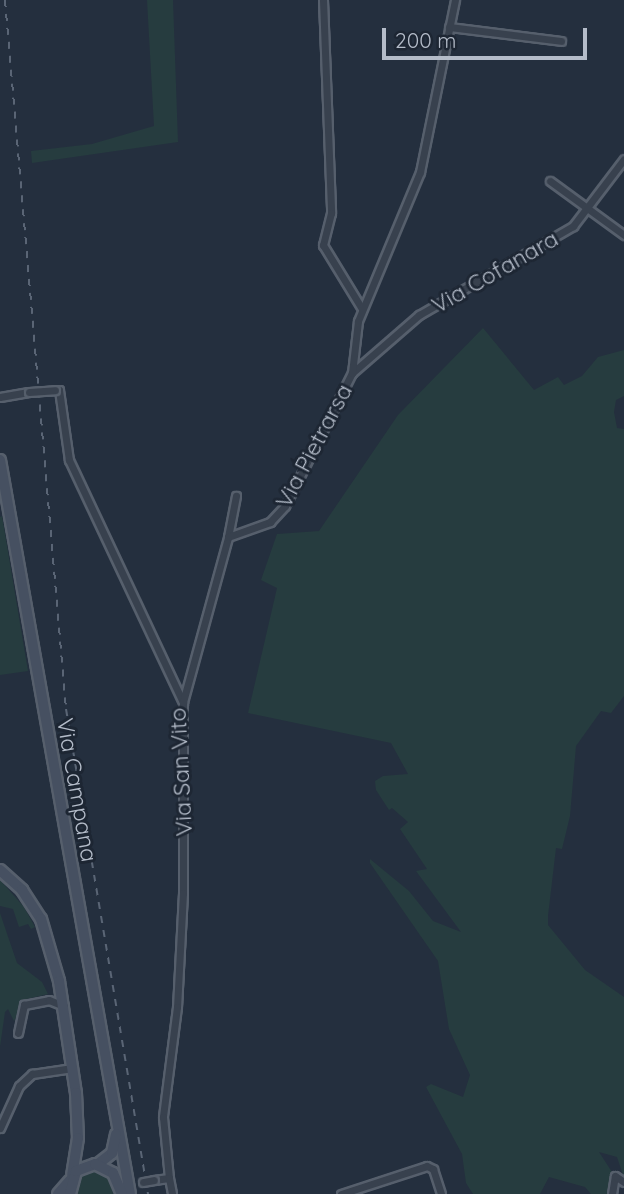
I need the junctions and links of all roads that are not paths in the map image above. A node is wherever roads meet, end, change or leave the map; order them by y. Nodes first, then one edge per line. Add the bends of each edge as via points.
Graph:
1 (323, 0) edge
2 (455, 0) edge
3 (449, 27) junction
4 (561, 41) dead end
5 (624, 159) edge
6 (550, 181) dead end
7 (587, 212) junction
8 (624, 235) edge
9 (362, 309) junction
10 (352, 373) junction
11 (0, 397) edge
12 (0, 460) edge
13 (236, 496) dead end
14 (229, 537) junction
15 (183, 702) junction
16 (0, 870) edge
17 (64, 1006) junction
18 (18, 1033) dead end
19 (73, 1068) junction
20 (116, 1127) junction
21 (0, 1128) edge
22 (78, 1138) junction
23 (96, 1164) junction
24 (71, 1177) junction
25 (169, 1178) junction
26 (624, 1182) edge
27 (122, 1190) edge
28 (58, 1194) edge
29 (70, 1194) edge
30 (172, 1194) edge
31 (341, 1194) edge
32 (441, 1194) edge
33 (612, 1194) edge

1 - 9 street via 331,213 323,245
2 - 3 street, Via Pietrarsa
3 - 4 street
3 - 9 street, Via Pietrarsa via 420,172
5 - 7 street, Via Cofanara
6 - 7 street
7 - 8 street
7 - 10 street, Via Cofanara via 552,241 419,315
9 - 10 street, Via Pietrarsa via 354,335
10 - 14 street, Via Pietrarsa via 285,506 270,522
11 - 15 street, Via San Vito, bridge via 57,390 69,460
12 - 20 street, Via Campana
13 - 14 street
14 - 15 street
15 - 25 street, Via San Vito via 183,893 177,1007 163,1117
16 - 17 street via 22,890 41,919
17 - 18 street via 49,1000 24,1005
17 - 19 street
19 - 21 street via 32,1074 19,1086
19 - 22 street
20 - 23 street via 114,1149
20 - 27 street, Via Campana via 124,1158
22 - 23 street via 84,1154
22 - 24 street
23 - 24 street
23 - 27 street via 113,1173
24 - 28 street
24 - 29 street
25 - 27 street, bridge
25 - 30 street, Via San Vito
26 - 33 street via 615,1176
31 - 32 street via 427,1166 433,1170

